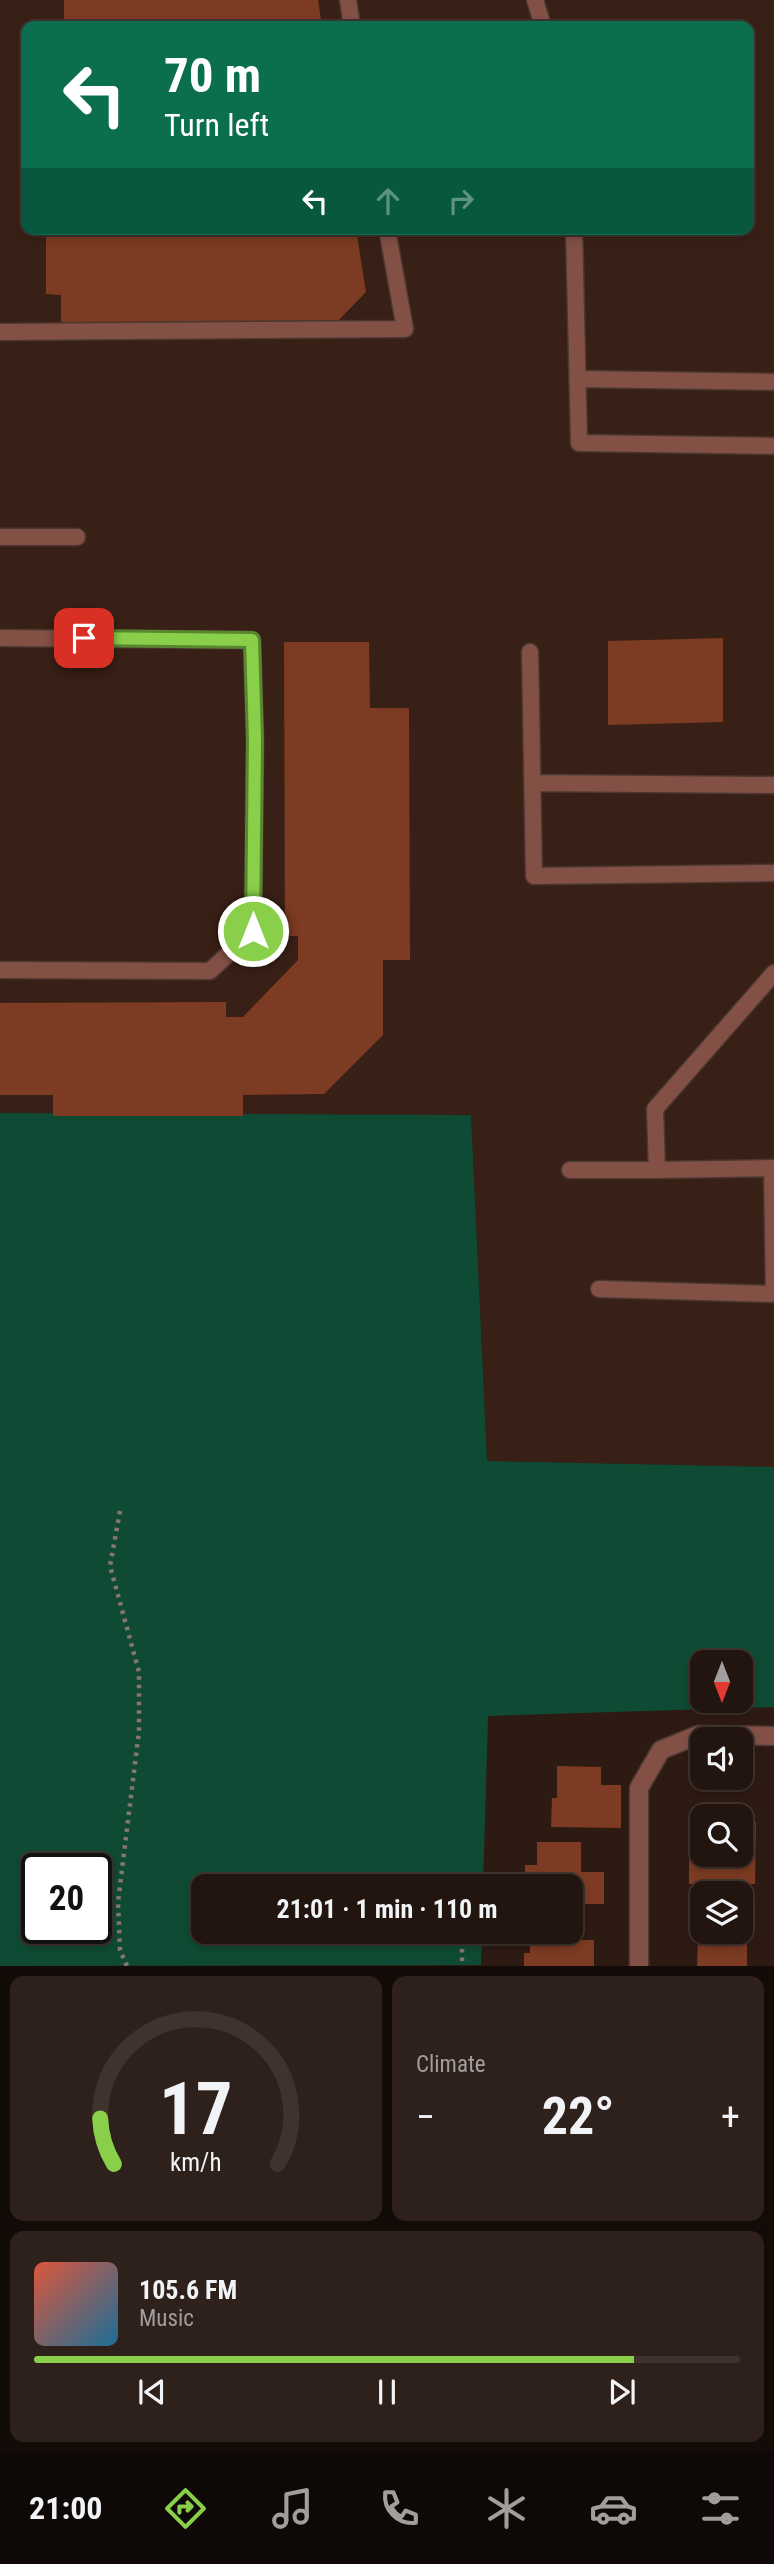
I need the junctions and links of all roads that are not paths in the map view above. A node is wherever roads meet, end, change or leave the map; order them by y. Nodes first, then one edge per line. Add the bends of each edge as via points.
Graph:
1 (348, 0) edge
2 (536, 0) edge
3 (351, 21) edge
4 (542, 21) edge
5 (388, 235) edge
6 (574, 235) edge
7 (0, 331) edge
8 (579, 379) junction
9 (774, 382) edge
10 (774, 446) edge
11 (0, 537) edge
12 (77, 537) dead end
13 (0, 638) edge
14 (530, 652) dead end
15 (532, 783) junction
16 (774, 785) edge
17 (774, 873) edge
18 (0, 970) edge
19 (774, 973) edge
20 (570, 1170) dead end
21 (657, 1170) junction
22 (599, 1289) dead end
23 (774, 1736) edge
24 (639, 1965) edge

1 - 3 lane
2 - 4 lane
5 - 7 lane via 404,329
6 - 8 lane
8 - 9 lane
8 - 10 lane via 579,443
11 - 12 lane
13 - 18 lane via 252,640 255,739 253,931 219,963 210,971
14 - 15 lane
15 - 16 lane
15 - 17 lane via 534,876
19 - 21 lane via 655,1109
20 - 21 lane
21 - 22 lane via 772,1168 774,1294
23 - 24 street via 698,1735 661,1750 639,1788

